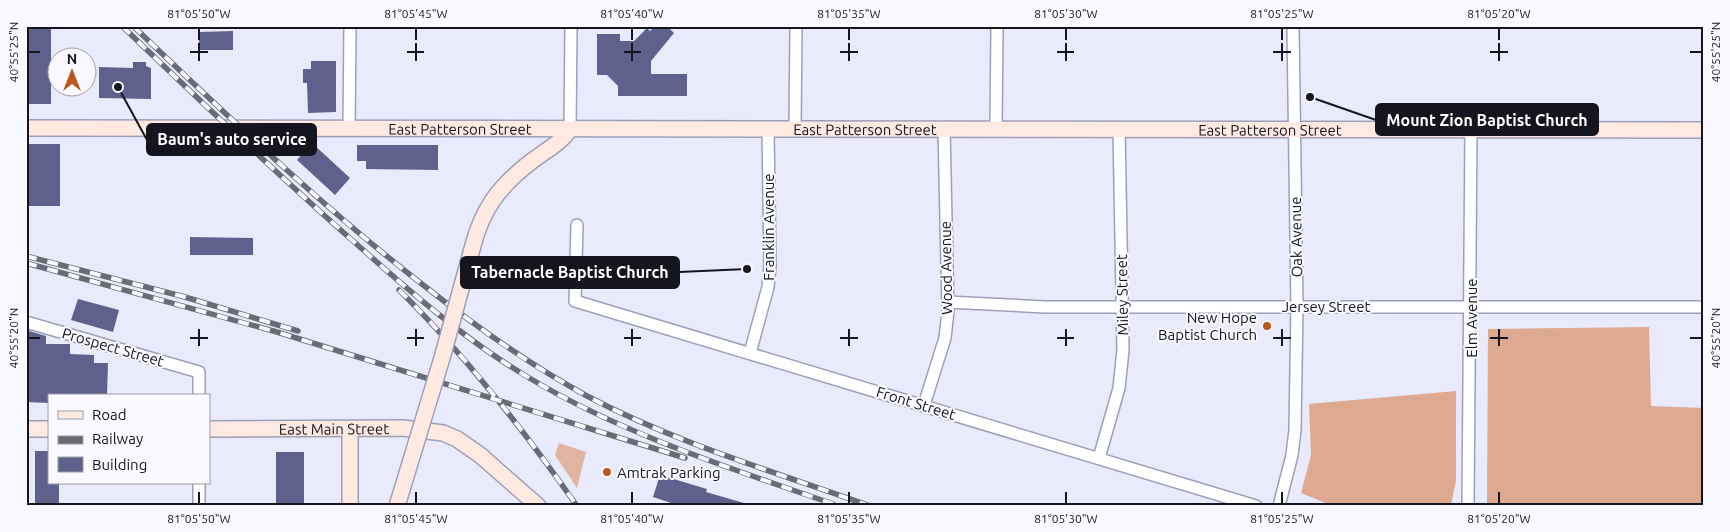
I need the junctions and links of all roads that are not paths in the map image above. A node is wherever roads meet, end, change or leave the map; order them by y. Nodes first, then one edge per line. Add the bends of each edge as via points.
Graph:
1 (350, 26) edge
2 (571, 26) edge
3 (796, 26) edge
4 (997, 26) edge
5 (1293, 26) edge
6 (26, 128) edge
7 (768, 128) junction
8 (795, 128) junction
9 (944, 128) junction
10 (996, 128) junction
11 (1119, 128) junction
12 (1294, 128) junction
13 (350, 129) junction
14 (570, 129) junction
15 (1471, 129) junction
16 (1704, 130) edge
17 (577, 225) dead end
18 (948, 302) junction
19 (1297, 306) junction
20 (1471, 306) junction
21 (1704, 306) edge
22 (1123, 307) junction
23 (26, 322) edge
24 (750, 353) junction
25 (199, 394) edge
26 (924, 405) junction
27 (26, 429) edge
28 (48, 429) edge
29 (210, 429) edge
30 (350, 429) junction
31 (1100, 458) junction
32 (199, 484) edge
33 (199, 506) edge
34 (350, 506) edge
35 (397, 506) edge
36 (538, 506) edge
37 (1256, 506) edge
38 (1279, 506) edge
39 (1468, 506) edge

1 - 13 street
2 - 14 street
3 - 8 street
4 - 10 street
5 - 12 street, Oak Avenue
6 - 13 street, East Patterson Street
7 - 8 street, East Patterson Street
7 - 14 street, East Patterson Street
7 - 24 street, Franklin Avenue via 770,266 768,287
8 - 9 street, East Patterson Street
9 - 10 street, East Patterson Street
9 - 18 street, Wood Avenue
10 - 11 street, East Patterson Street
11 - 12 street, East Patterson Street
11 - 22 street, Miley Street
12 - 15 street, East Patterson Street
12 - 19 street, Oak Avenue
13 - 14 street, East Patterson Street
14 - 35 street, bridge via 515,175 481,217
15 - 16 street, East Patterson Street
15 - 20 street, Elm Avenue
17 - 24 street, Front Street via 575,302
18 - 22 street, Jersey Street
18 - 26 street, Wood Avenue via 945,338
19 - 20 street, Jersey Street
19 - 22 street, Jersey Street
19 - 38 street, Oak Avenue via 1295,430
20 - 21 street, Jersey Street
20 - 39 street, Elm Avenue
22 - 31 street, Miley Street via 1122,369
23 - 25 street, Prospect Street via 199,372
24 - 26 street, Front Street
26 - 31 street, Front Street
27 - 28 street
29 - 30 street, East Main Street
30 - 34 street
30 - 36 street, East Main Street via 443,433 457,439 502,472
31 - 37 street, Front Street
32 - 33 street

